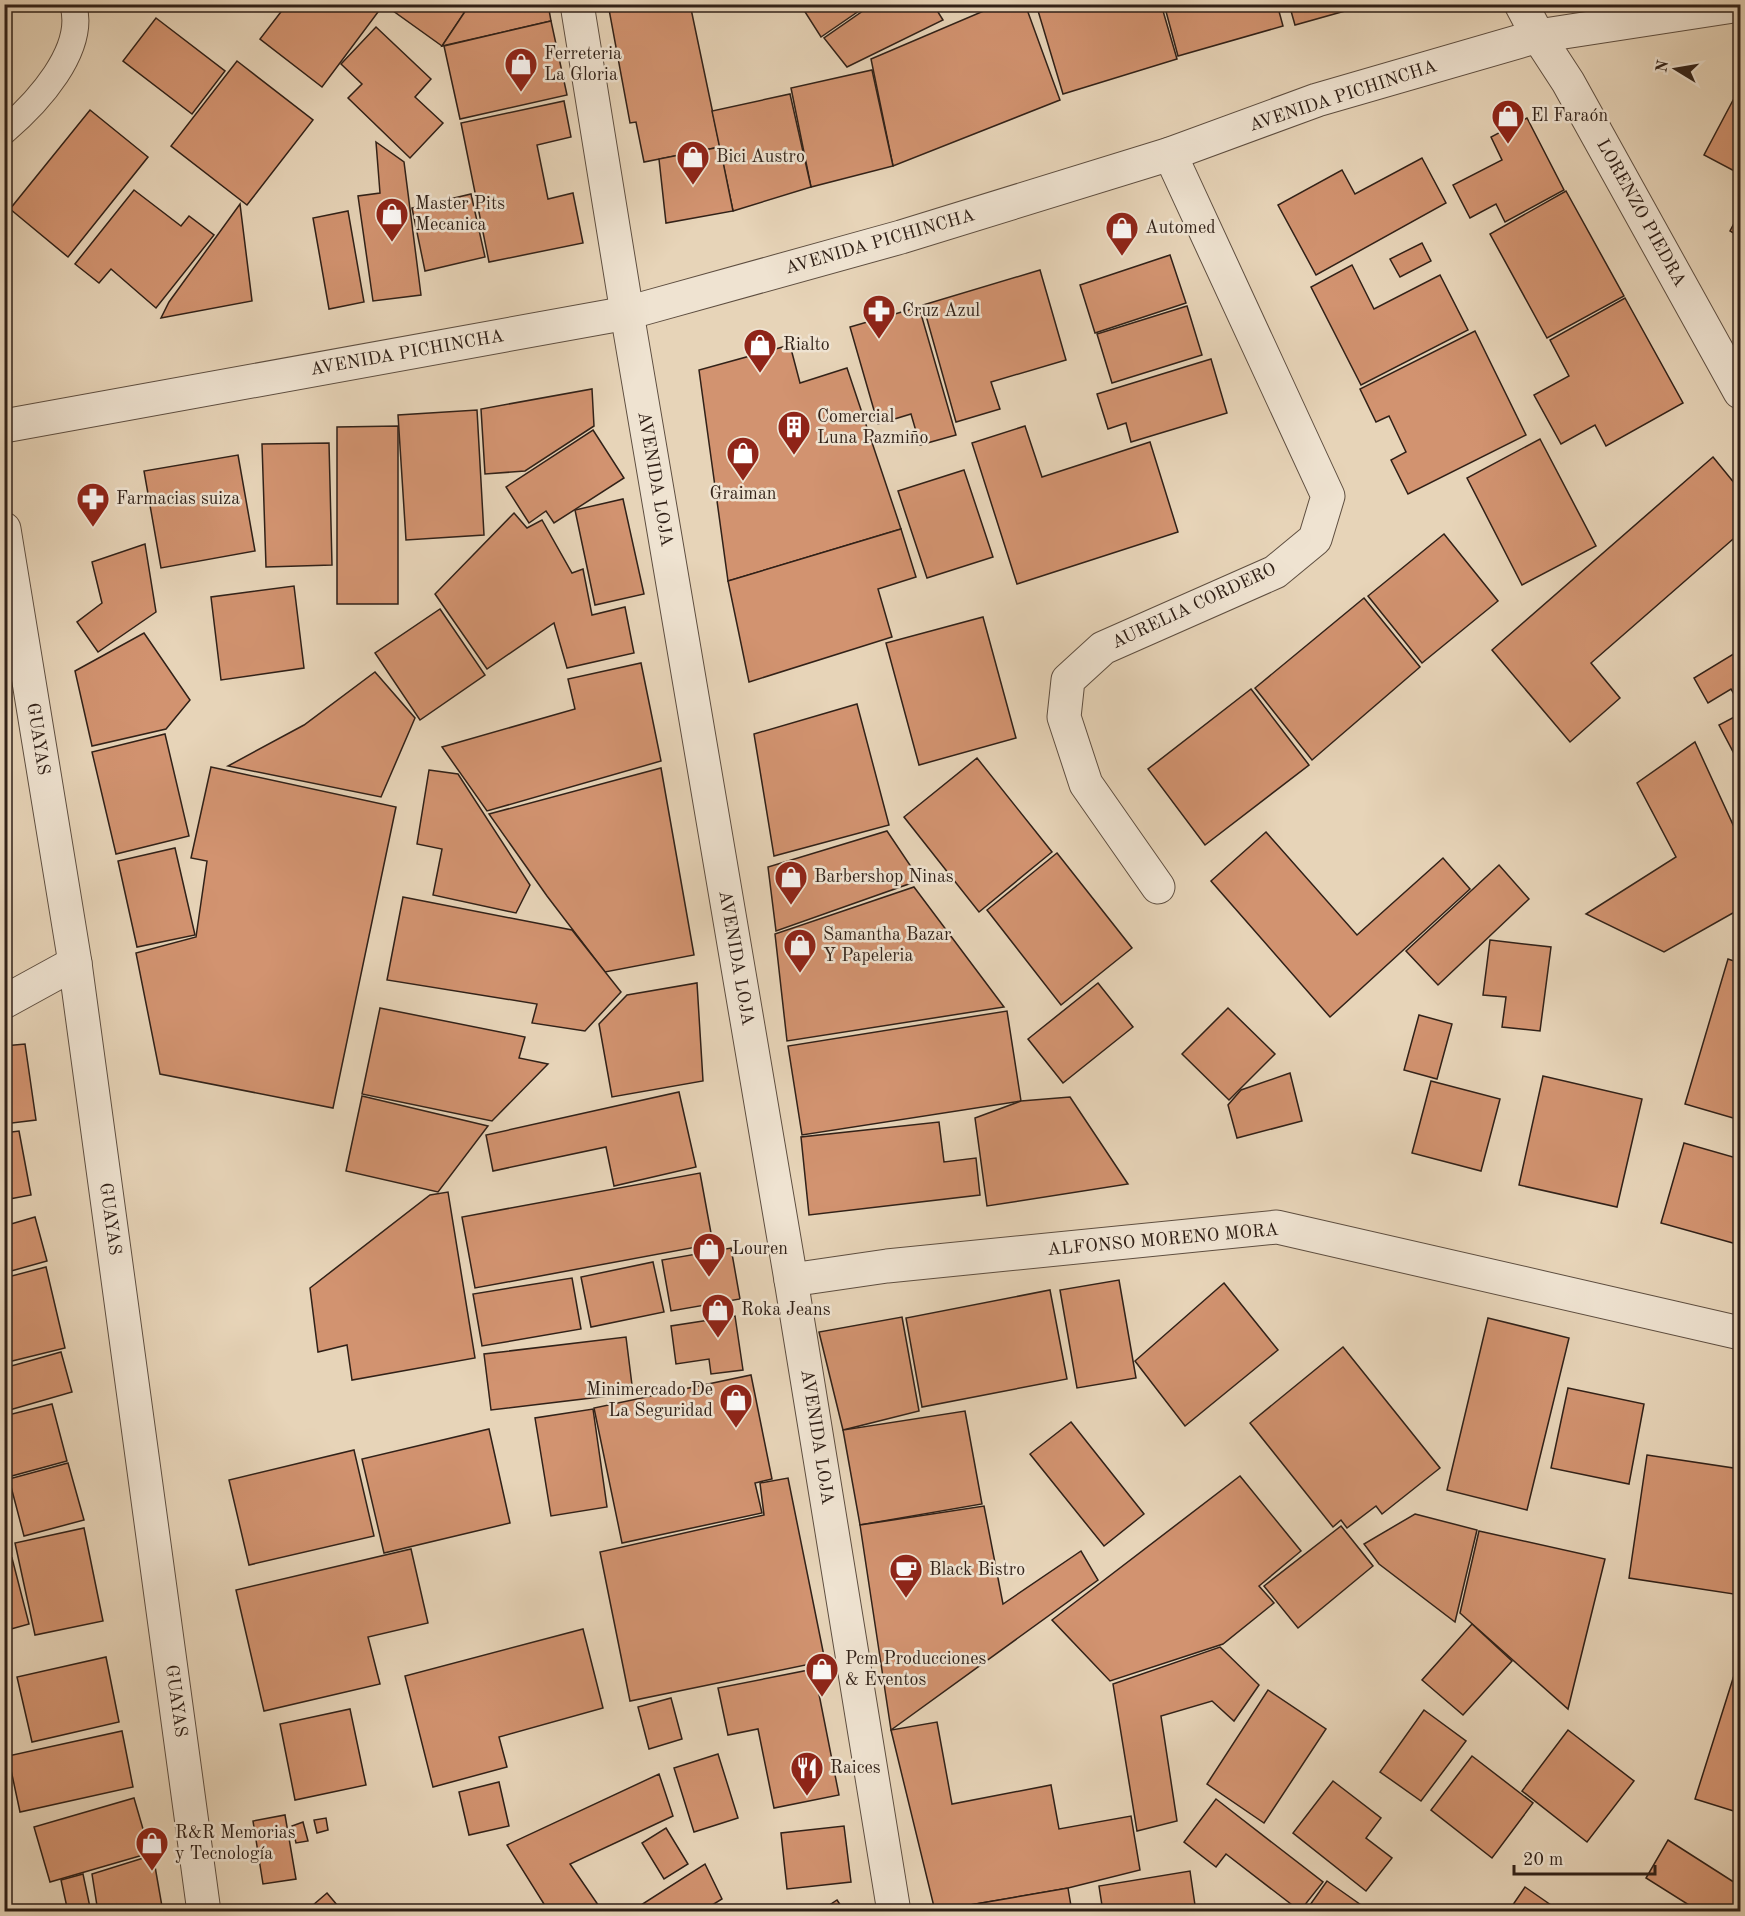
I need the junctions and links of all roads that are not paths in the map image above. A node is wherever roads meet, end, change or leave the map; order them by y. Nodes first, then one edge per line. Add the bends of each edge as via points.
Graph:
1 (73, 4) edge
2 (577, 4) edge
3 (1521, 4) edge
4 (1740, 5) edge
5 (1538, 36) junction
6 (4, 131) edge
7 (1170, 154) junction
8 (627, 313) junction
9 (1740, 392) edge
10 (4, 426) edge
11 (4, 529) edge
12 (1158, 887) dead end
13 (75, 963) junction
14 (4, 1002) edge
15 (791, 1280) junction
16 (1740, 1333) edge
17 (204, 1911) edge
18 (894, 1911) edge

1 - 6 lane via 75,32 59,71 27,112
2 - 8 street, AVENIDA LOJA
3 - 5 street, LORENZO PIEDRA
4 - 5 street, AVENIDA PICHINCHA
5 - 7 street, AVENIDA PICHINCHA via 1317,100
5 - 9 street, LORENZO PIEDRA via 1568,82
7 - 8 street, AVENIDA PICHINCHA via 901,237
7 - 12 street, AURELIA CORDERO via 1328,496 1315,539 1275,572 1102,648 1068,680 1064,717 1086,784
8 - 10 street, AVENIDA PICHINCHA
8 - 15 street, AVENIDA LOJA
11 - 13 street, GUAYAS
13 - 14 street
13 - 17 street, GUAYAS
15 - 16 street, ALFONSO MORENO MORA via 887,1266 1277,1227
15 - 18 street, AVENIDA LOJA

